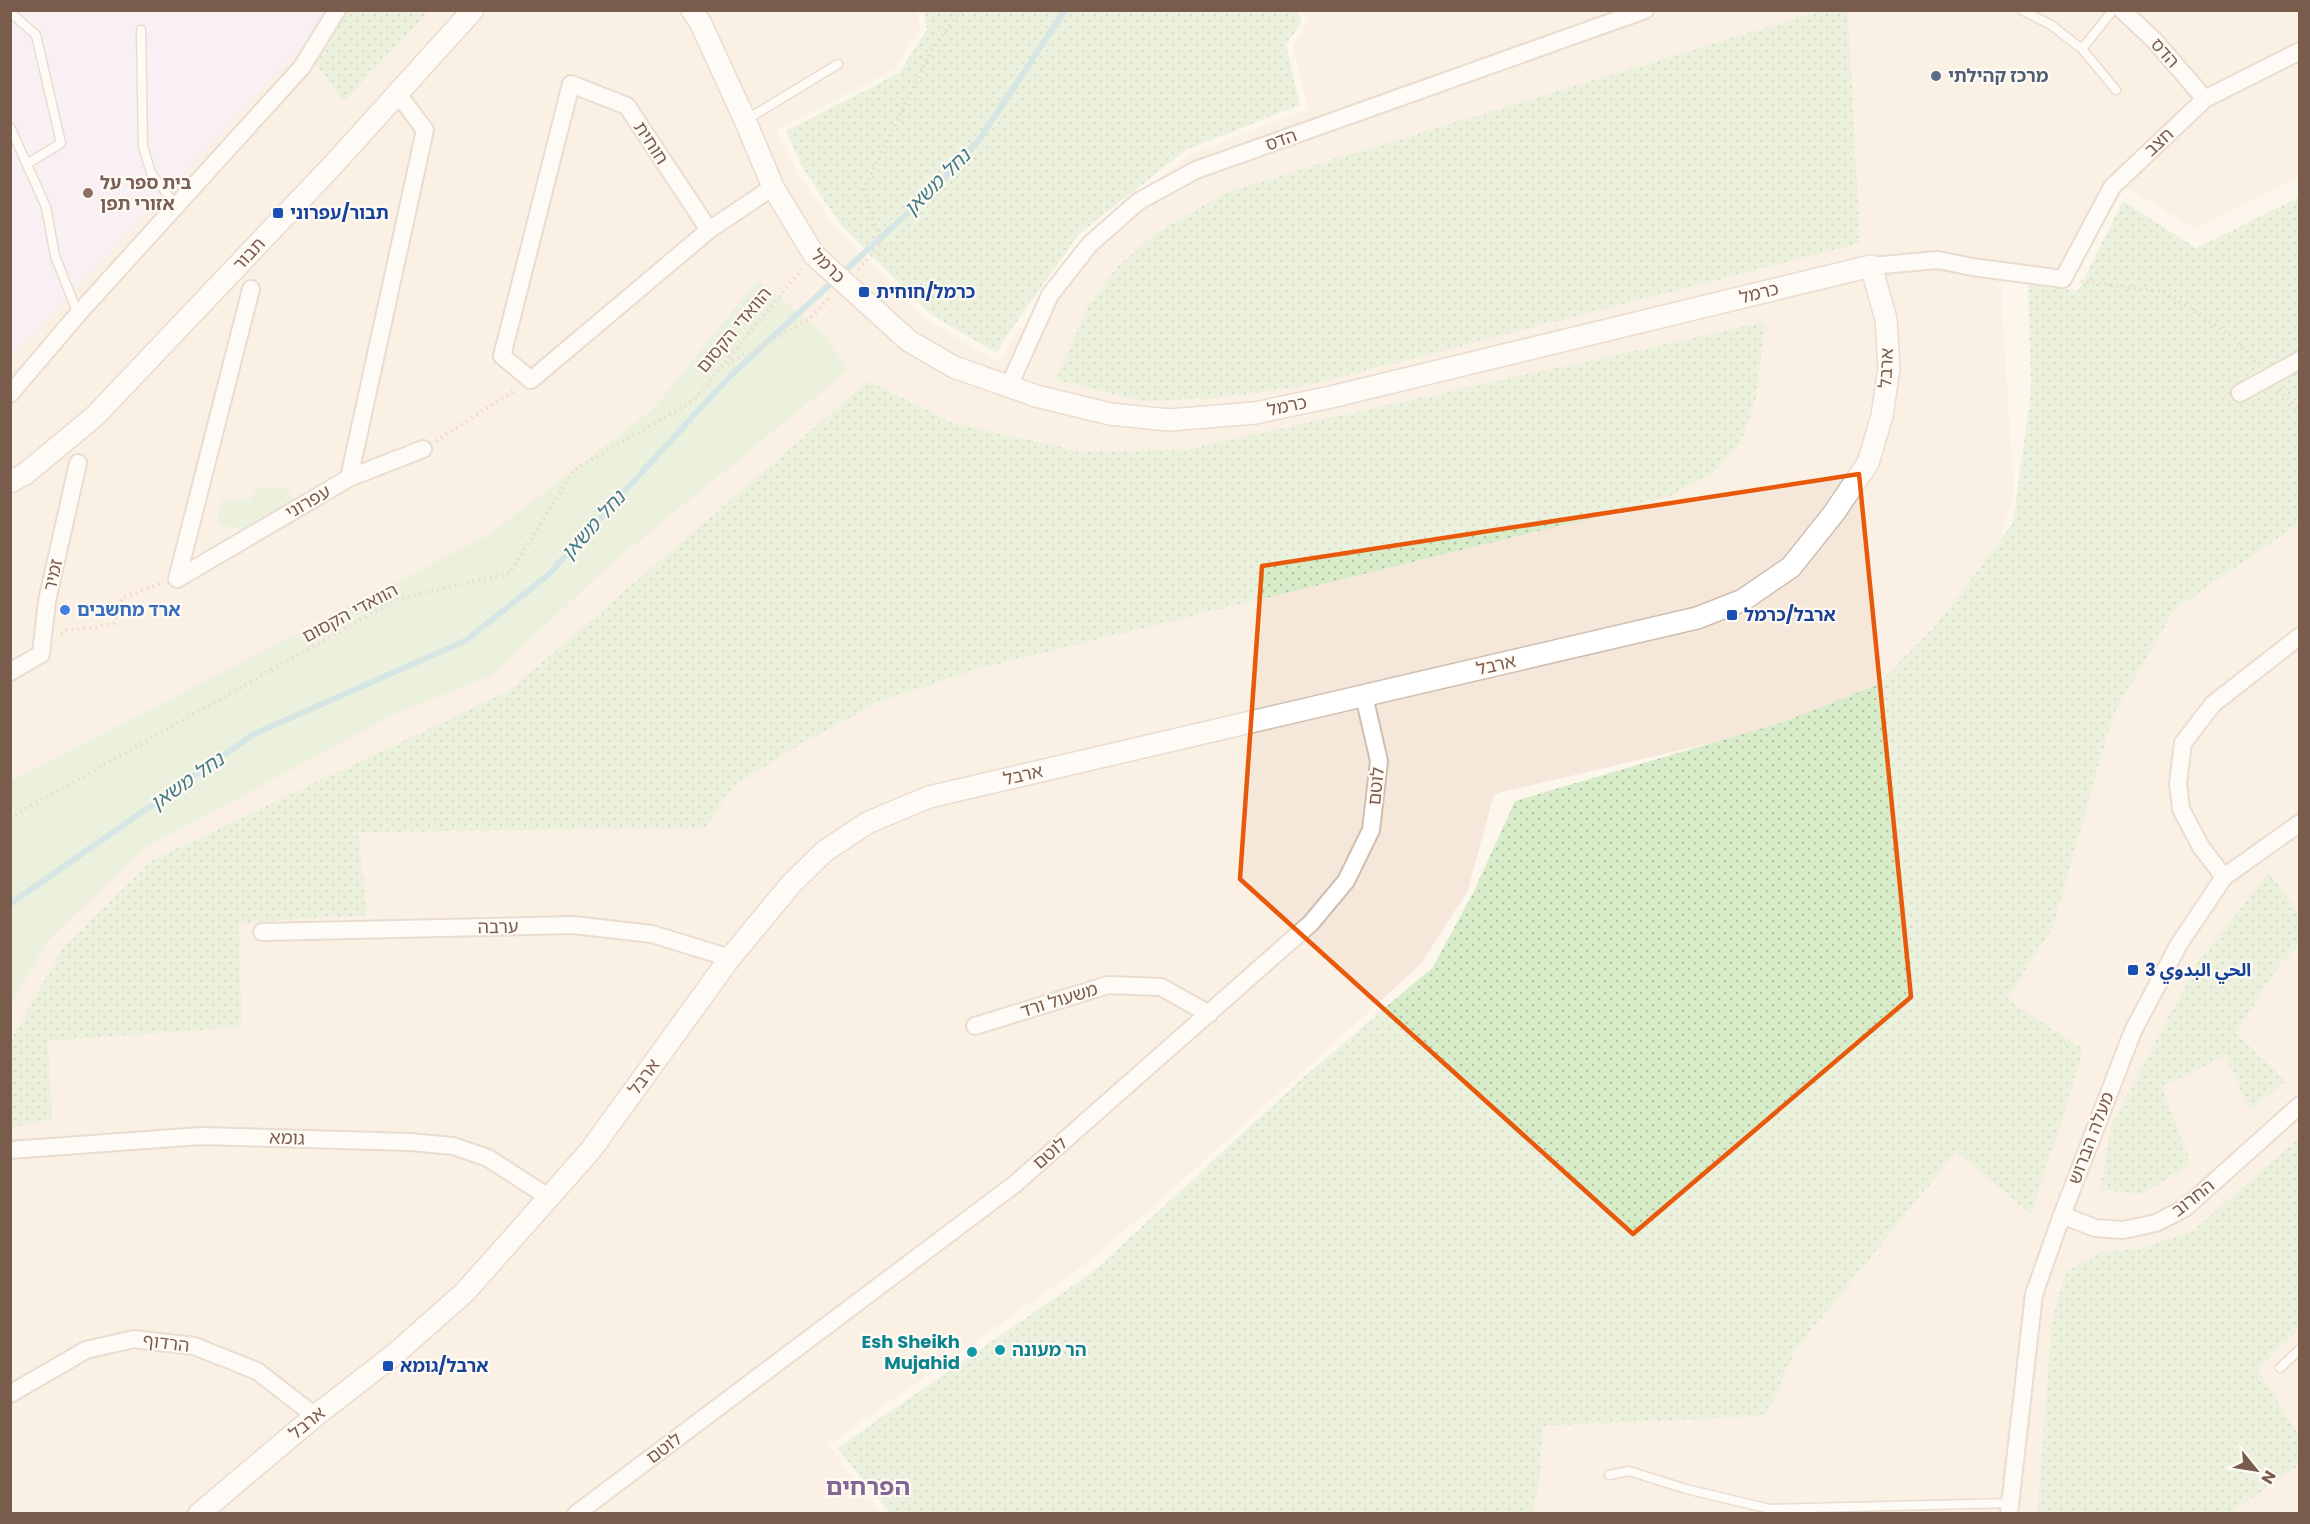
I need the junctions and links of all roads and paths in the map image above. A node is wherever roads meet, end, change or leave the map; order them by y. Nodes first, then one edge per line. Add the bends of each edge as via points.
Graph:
1 (337, 10) edge
2 (473, 10) edge
3 (692, 10) edge
4 (961, 10) edge
5 (1645, 10) edge
6 (2022, 10) edge
7 (2113, 10) edge
8 (2122, 10) edge
9 (10, 12) edge
10 (141, 30) dead end
11 (2082, 49) junction
12 (2300, 51) edge
13 (838, 64) dead end
14 (2116, 90) dead end
15 (398, 94) junction
16 (2205, 99) junction
17 (745, 120) junction
18 (10, 127) edge
19 (27, 164) junction
20 (772, 187) junction
21 (176, 206) junction
22 (709, 230) junction
23 (814, 255) junction
24 (1871, 266) junction
25 (857, 269) dead end
26 (2063, 279) junction
27 (251, 289) dead end
28 (831, 296) dead end
29 (78, 314) junction
30 (2300, 360) edge
31 (719, 369) junction
32 (2267, 377) junction
33 (531, 380) junction
34 (1009, 386) junction
35 (2240, 393) dead end
36 (10, 394) edge
37 (2300, 411) edge
38 (423, 449) joint
39 (78, 463) dead end
40 (349, 478) junction
41 (10, 482) edge
42 (177, 579) junction
43 (2300, 636) edge
44 (41, 654) junction
45 (10, 672) edge
46 (1364, 696) junction
47 (10, 818) edge
48 (2300, 823) edge
49 (2224, 877) junction
50 (262, 932) dead end
51 (730, 958) junction
52 (1209, 1014) junction
53 (975, 1026) dead end
54 (2300, 1104) edge
55 (10, 1150) edge
56 (550, 1197) junction
57 (2062, 1215) junction
58 (2300, 1349) edge
59 (2280, 1368) dead end
60 (10, 1394) edge
61 (315, 1416) junction
62 (1609, 1475) dead end
63 (2010, 1508) edge
64 (199, 1514) edge
65 (576, 1514) edge

1 - 21 street via 302,67
2 - 15 street, תבור
3 - 17 street, כרמל
4 - 25 path via 933,48 864,188 881,245
5 - 34 street, הדס via 1196,170 1139,201 1090,244 1050,295
6 - 11 lane via 2051,25
7 - 11 lane
8 - 16 street, הדס
9 - 19 lane via 36,35 61,143
10 - 21 lane via 143,146 152,173
11 - 14 lane
12 - 16 street, חצב
13 - 17 lane
15 - 40 street, עפרוני via 425,129
15 - 41 street, תבור via 95,416
16 - 26 street, חצב via 2112,187
17 - 20 street, כרמל
18 - 19 lane
19 - 29 lane via 46,207 55,256
20 - 22 street
20 - 23 street, כרמל
21 - 29 street
22 - 33 street
22 - 33 street, חוחית via 627,106 571,84 502,356
23 - 31 path, הוואדי הקסום
23 - 34 street, כרמל via 909,341 954,367
24 - 26 street, כרמל via 1938,260
24 - 34 street, כרמל via 1255,413 1169,420 1110,414
24 - 46 street, ארבל via 1886,319 1889,368 1882,416 1868,463 1791,567 1743,600 1698,618
26 - 32 path via 2166,292 2235,339
27 - 42 street
28 - 31 path via 808,320
29 - 36 street
30 - 32 street
31 - 47 path, הוואדי הקסום via 694,400 574,470 510,573 397,599
32 - 35 street
32 - 37 path
33 - 38 path
38 - 40 street
39 - 44 street, זמיר via 48,601
40 - 42 street, עפרוני
42 - 44 path via 122,598 114,623 66,630
43 - 49 street via 2213,704 2183,743 2178,783 2181,809
44 - 45 street
46 - 51 street, ארבל via 929,797 867,823 825,851 792,883
46 - 52 street, לוטם via 1379,761 1371,830 1346,881 1311,923
48 - 49 street, מעלה הברוש
49 - 57 street, מעלה הברוש via 2180,944 2133,1031
50 - 51 street, ערבה via 573,925 652,934
51 - 56 street, ארבל via 590,1151
52 - 53 street, משעול ורד via 1161,987 1108,985
52 - 65 street, לוטם via 1015,1184
54 - 57 street, החרוב via 2185,1208 2156,1223 2123,1230 2095,1228
55 - 56 street, גומא via 201,1136 410,1142 453,1146 488,1158
56 - 61 street, ארבל via 465,1292 395,1354
57 - 63 street, מעלה הברוש via 2034,1294
58 - 59 lane
60 - 61 street, הרדוף via 86,1350 134,1339 194,1346 257,1371
61 - 64 street, ארבל
62 - 63 lane via 1629,1471 1770,1509

